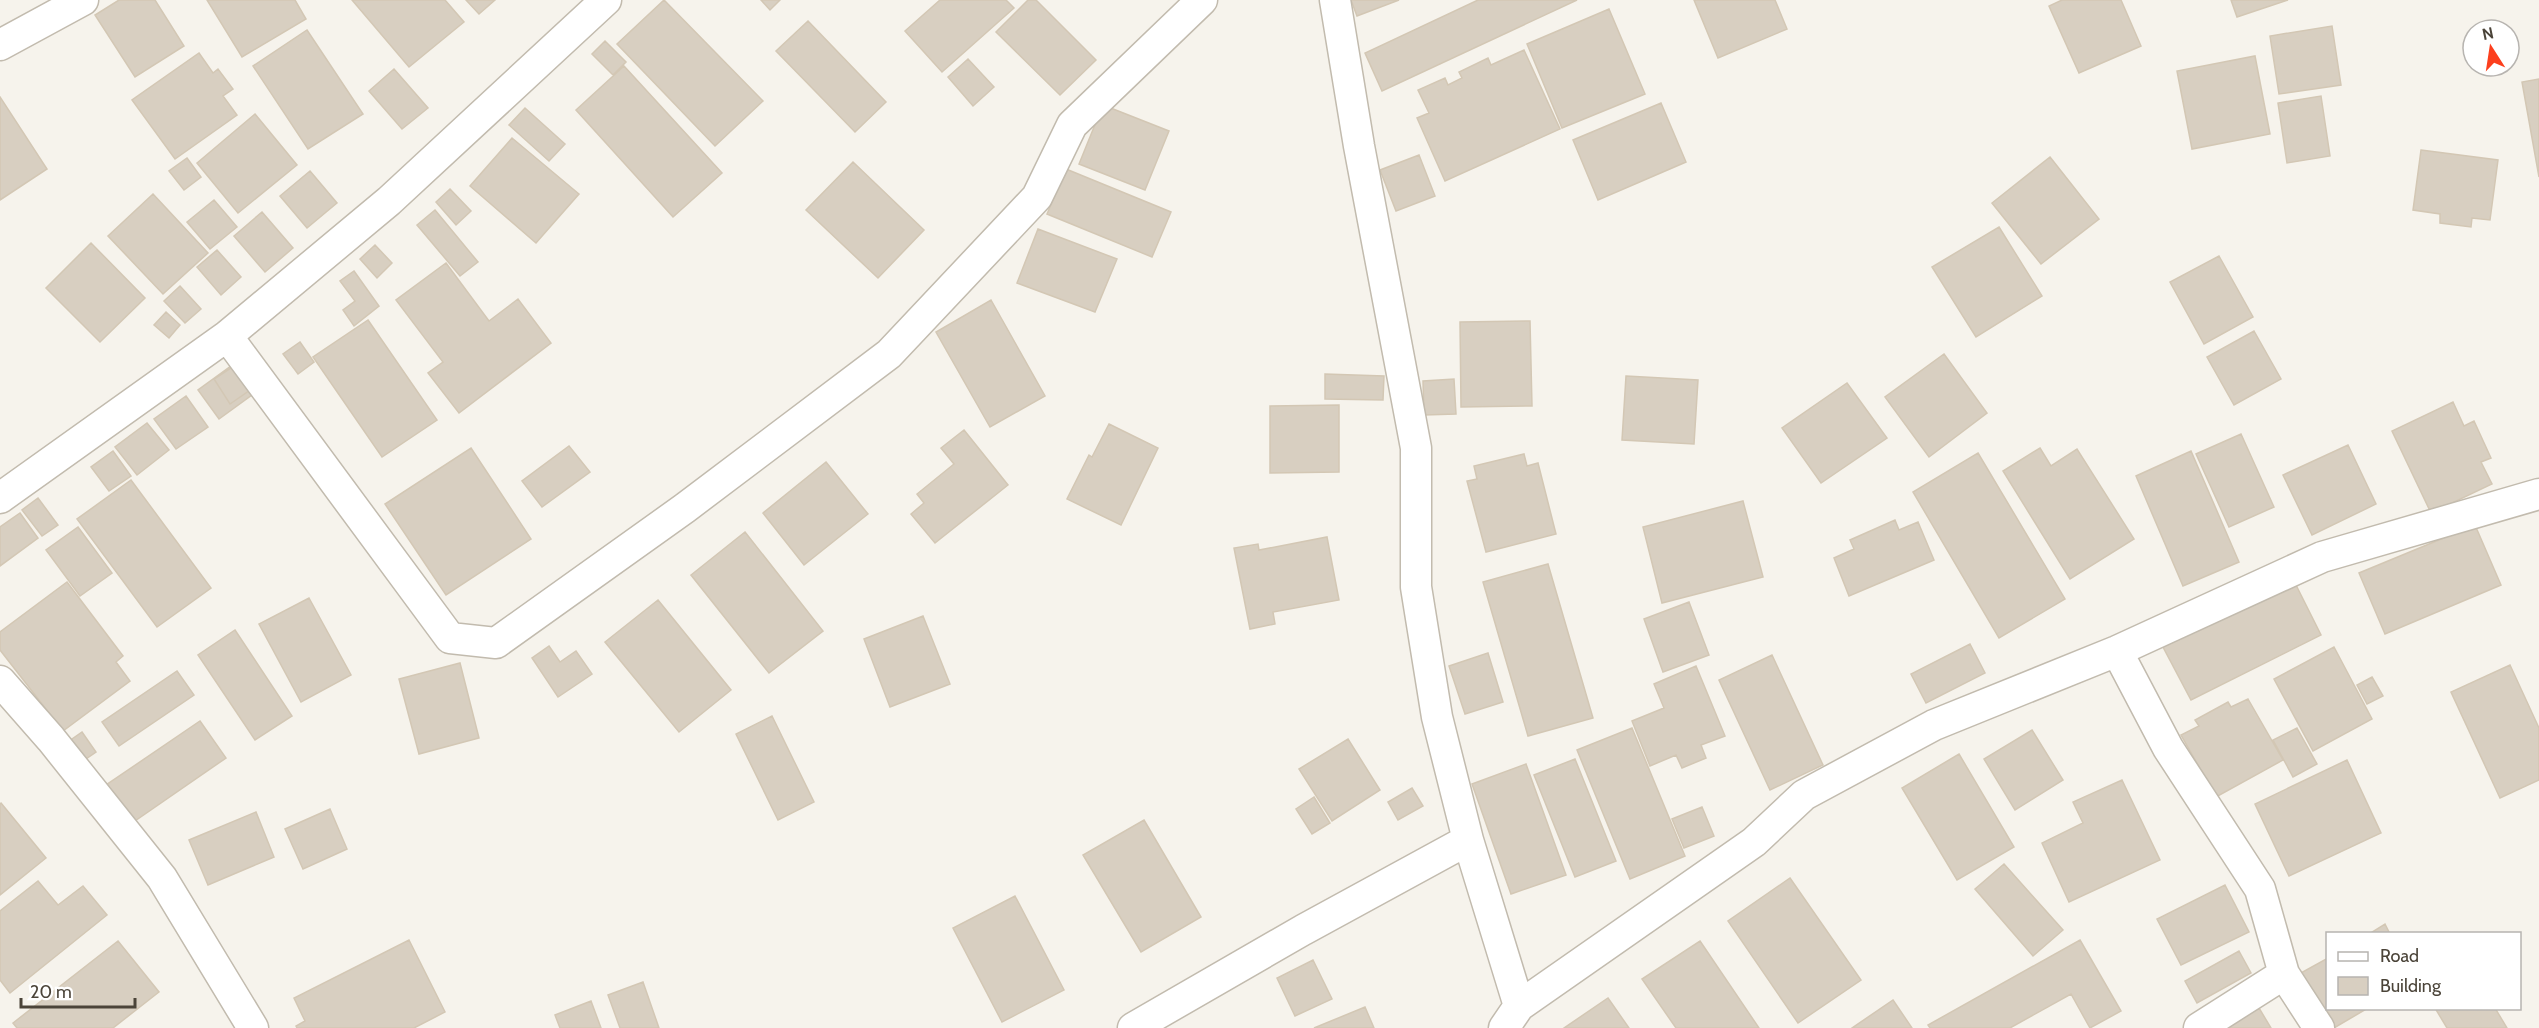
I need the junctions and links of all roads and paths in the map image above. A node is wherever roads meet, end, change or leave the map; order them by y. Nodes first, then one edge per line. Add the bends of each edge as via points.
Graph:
1 (83, 0) edge
2 (606, 0) edge
3 (1202, 0) edge
4 (1335, 0) edge
5 (0, 45) edge
6 (226, 336) junction
7 (2539, 494) edge
8 (0, 498) edge
9 (2117, 651) junction
10 (0, 681) edge
11 (1468, 840) junction
12 (2284, 974) junction
13 (1512, 1017) edge
14 (253, 1028) edge
15 (1133, 1028) edge
16 (2199, 1028) edge
17 (2319, 1028) edge

1 - 5 street
2 - 6 street via 389,201
3 - 6 street via 1072,125 1037,197 889,354 685,508 496,643 450,638
4 - 11 street via 1416,448 1416,587 1437,717
6 - 8 street
7 - 9 street via 2322,557
9 - 12 street via 2168,748 2260,888
9 - 13 street via 1935,725 1804,795 1754,842
10 - 14 street via 162,878
11 - 13 street
11 - 15 street
12 - 16 street
12 - 17 street

